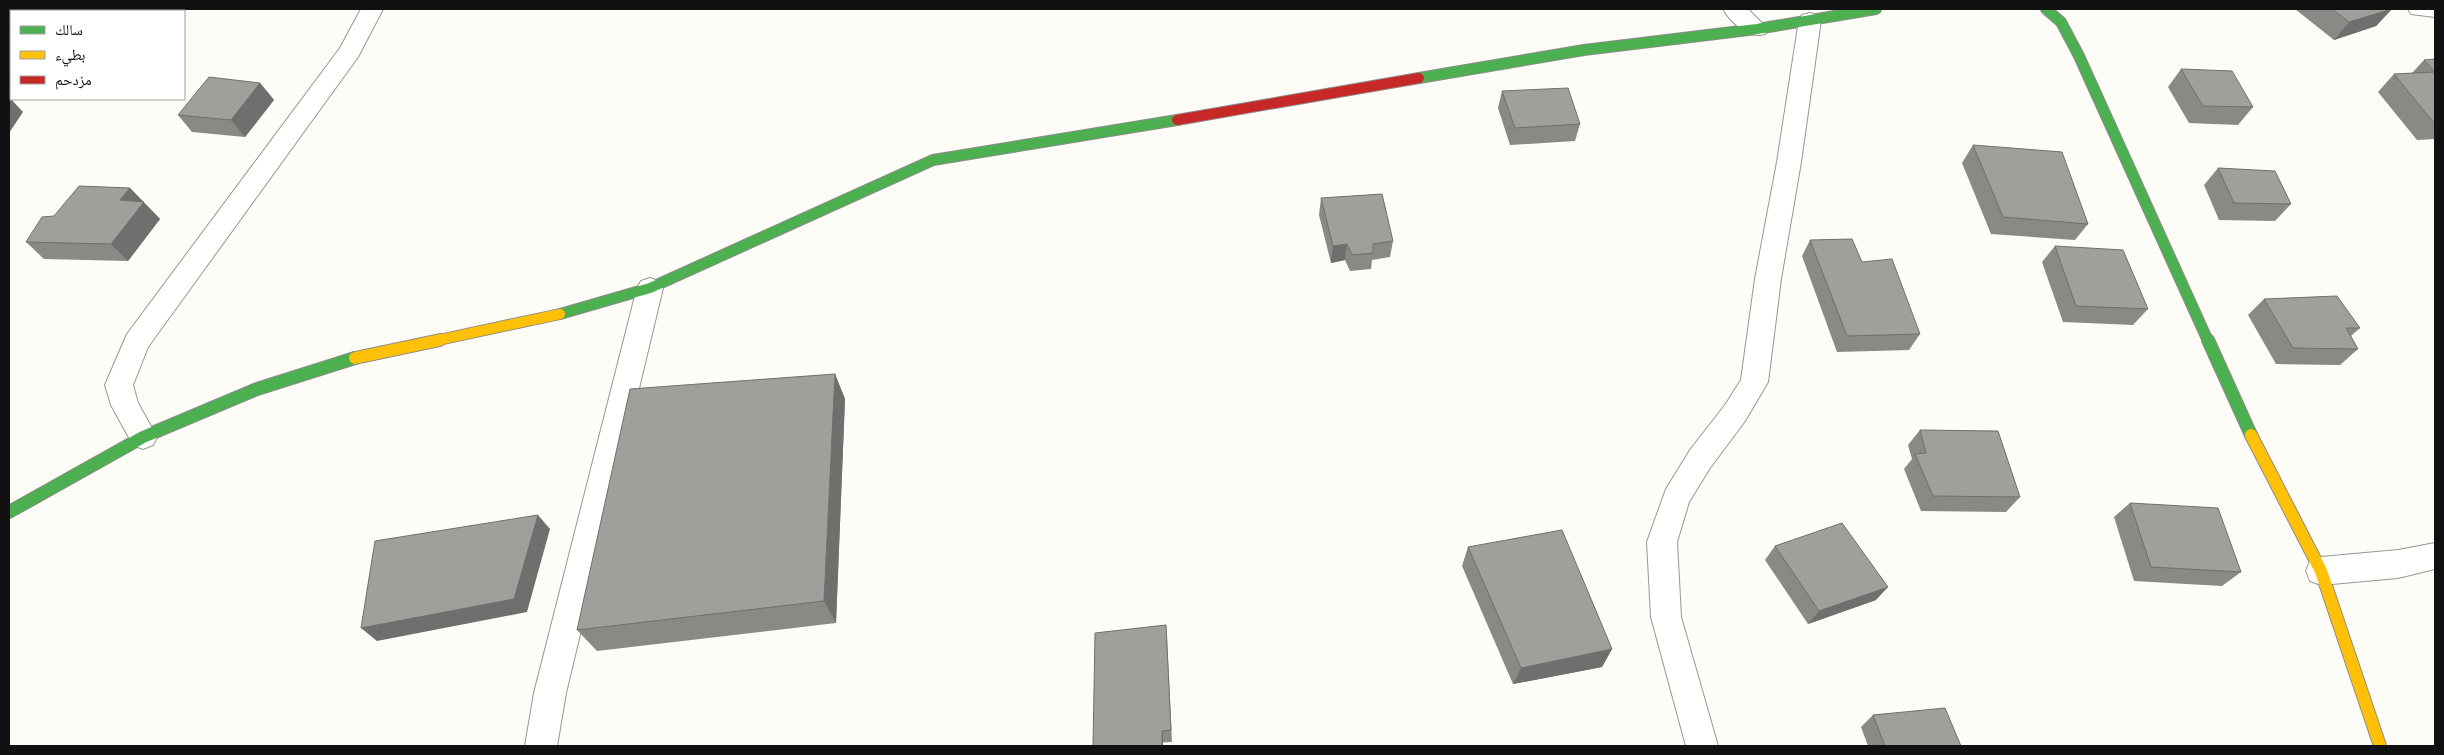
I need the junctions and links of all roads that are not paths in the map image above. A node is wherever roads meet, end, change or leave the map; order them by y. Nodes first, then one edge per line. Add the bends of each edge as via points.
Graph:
1 (372, 9) edge
2 (1734, 9) edge
3 (1876, 9) edge
4 (2046, 9) edge
5 (2419, 9) edge
6 (2435, 10) edge
7 (1810, 20) junction
8 (1757, 29) junction
9 (650, 288) junction
10 (143, 437) junction
11 (9, 512) edge
12 (2435, 556) edge
13 (2321, 571) junction
14 (541, 746) edge
15 (1702, 746) edge
16 (2380, 746) edge

1 - 10 street via 350,51 137,342 118,385
2 - 8 street
3 - 7 street
4 - 13 street via 2061,22 2079,56 2238,408
5 - 6 street
7 - 8 street
7 - 15 street via 1754,382 1676,498 1662,542 1666,617
8 - 9 street via 1584,50 933,160
9 - 10 street via 567,313 366,354 257,388
9 - 14 street via 550,693
10 - 11 street
12 - 13 street via 2398,564
13 - 16 street

